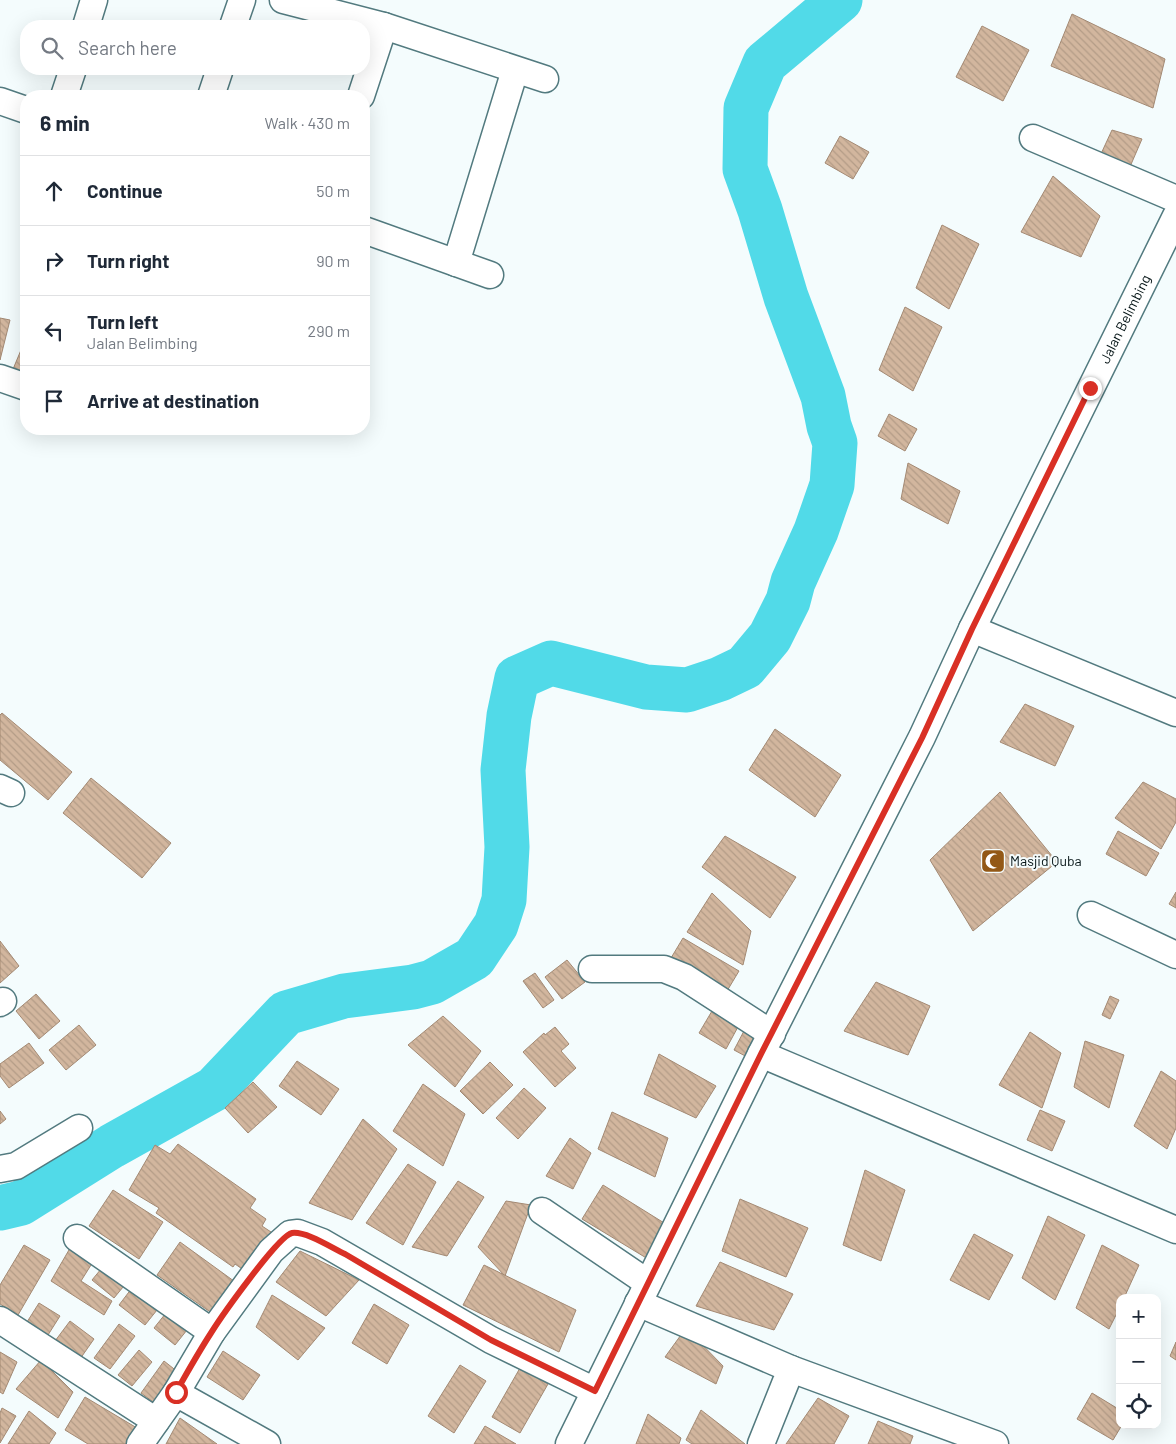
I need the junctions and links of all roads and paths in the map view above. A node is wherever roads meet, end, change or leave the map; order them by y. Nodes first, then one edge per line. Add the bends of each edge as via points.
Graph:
1 (94, 0) edge
2 (242, 0) edge
3 (283, 0) edge
4 (88, 20) edge
5 (235, 20) edge
6 (361, 20) edge
7 (370, 22) edge
8 (384, 26) junction
9 (370, 69) edge
10 (515, 70) junction
11 (71, 75) edge
12 (218, 75) edge
13 (368, 75) edge
14 (545, 79) dead end
15 (66, 90) edge
16 (213, 90) edge
17 (363, 90) edge
18 (0, 101) edge
19 (20, 108) edge
20 (1033, 138) dead end
21 (1176, 199) edge
22 (1176, 216) edge
23 (370, 232) edge
24 (456, 263) junction
25 (490, 275) dead end
26 (0, 378) edge
27 (20, 385) edge
28 (972, 629) junction
29 (1176, 713) edge
30 (1091, 915) dead end
31 (1176, 955) edge
32 (592, 969) dead end
33 (767, 1044) junction
34 (79, 1128) dead end
35 (0, 1169) edge
36 (542, 1212) dead end
37 (1176, 1230) edge
38 (76, 1238) dead end
39 (643, 1293) junction
40 (0, 1320) edge
41 (212, 1332) junction
42 (791, 1369) junction
43 (595, 1391) junction
44 (176, 1392) junction
45 (156, 1421) junction
46 (140, 1444) edge
47 (267, 1444) edge
48 (569, 1444) edge
49 (761, 1444) edge
50 (995, 1444) edge

1 - 4 street
2 - 5 street
3 - 6 street
7 - 8 street
8 - 9 street
8 - 10 street
10 - 14 street
10 - 24 street
11 - 15 street
12 - 16 street
13 - 17 street
18 - 19 street
20 - 21 street
22 - 28 street, Jalan Belimbing
23 - 24 street
24 - 25 street
26 - 27 street
28 - 29 street
28 - 33 street, Jalan Belimbing via 922,738
30 - 31 street
32 - 33 street via 664,969 684,977
33 - 37 street
33 - 39 street, Jalan Belimbing
34 - 35 street via 16,1166
36 - 39 street
38 - 41 street
39 - 42 street
39 - 43 street, Jalan Belimbing
40 - 45 street
41 - 43 street via 272,1251 290,1234 298,1233 345,1254 491,1340
41 - 44 street
42 - 49 street
42 - 50 street
43 - 48 street, Jalan Belimbing
44 - 45 street
44 - 47 street
45 - 46 street

